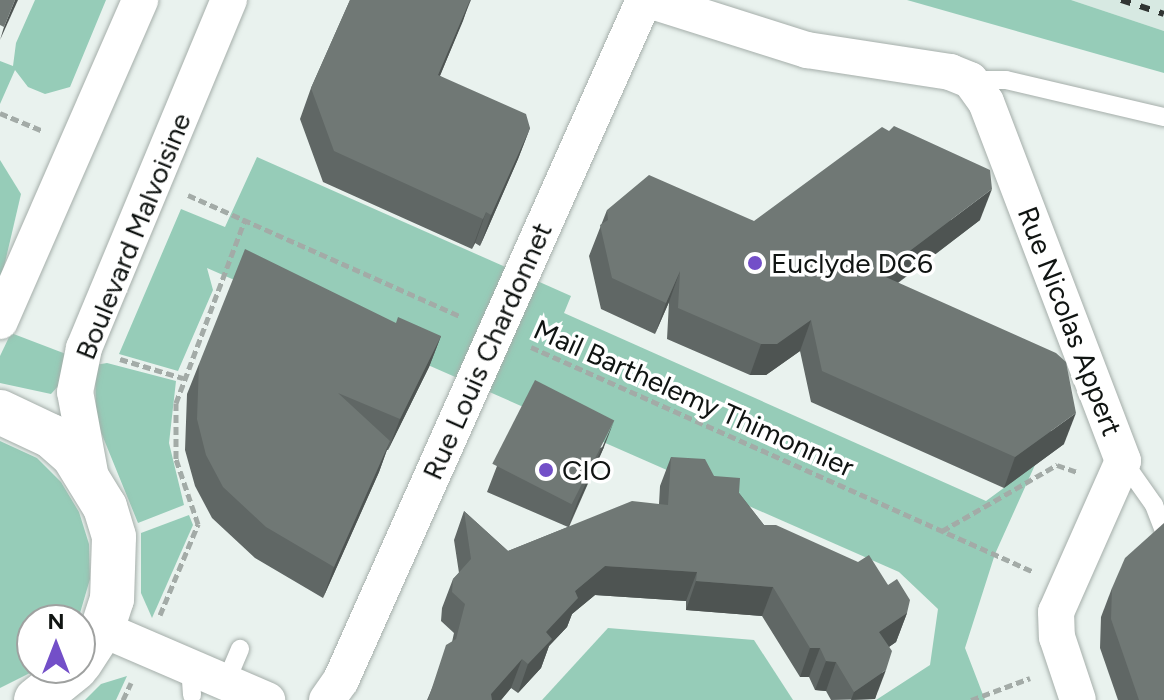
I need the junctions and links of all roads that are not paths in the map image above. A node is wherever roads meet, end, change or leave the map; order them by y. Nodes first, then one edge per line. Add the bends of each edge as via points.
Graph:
1 (140, 0) edge
2 (229, 0) edge
3 (647, 0) edge
4 (970, 80) junction
5 (1164, 117) edge
6 (0, 321) edge
7 (0, 412) edge
8 (1118, 472) junction
9 (91, 478) junction
10 (1164, 531) edge
11 (96, 627) edge
12 (240, 649) dead end
13 (96, 664) edge
14 (226, 682) junction
15 (267, 700) edge
16 (327, 700) edge
17 (1078, 700) edge

1 - 6 street
2 - 9 street, Boulevard Malvoisine via 84,348 76,404
3 - 4 street via 777,43 950,72
3 - 16 street, Rue Louis Chardonnet via 341,680
4 - 5 lane via 1006,80
4 - 8 street, Rue Nicolas Appert via 986,102
7 - 9 street via 51,436
8 - 10 lane via 1154,505
8 - 17 street via 1056,612 1065,665
9 - 11 street via 105,507 115,552 112,599
12 - 14 lane
13 - 14 street via 146,648 191,681
14 - 15 street

